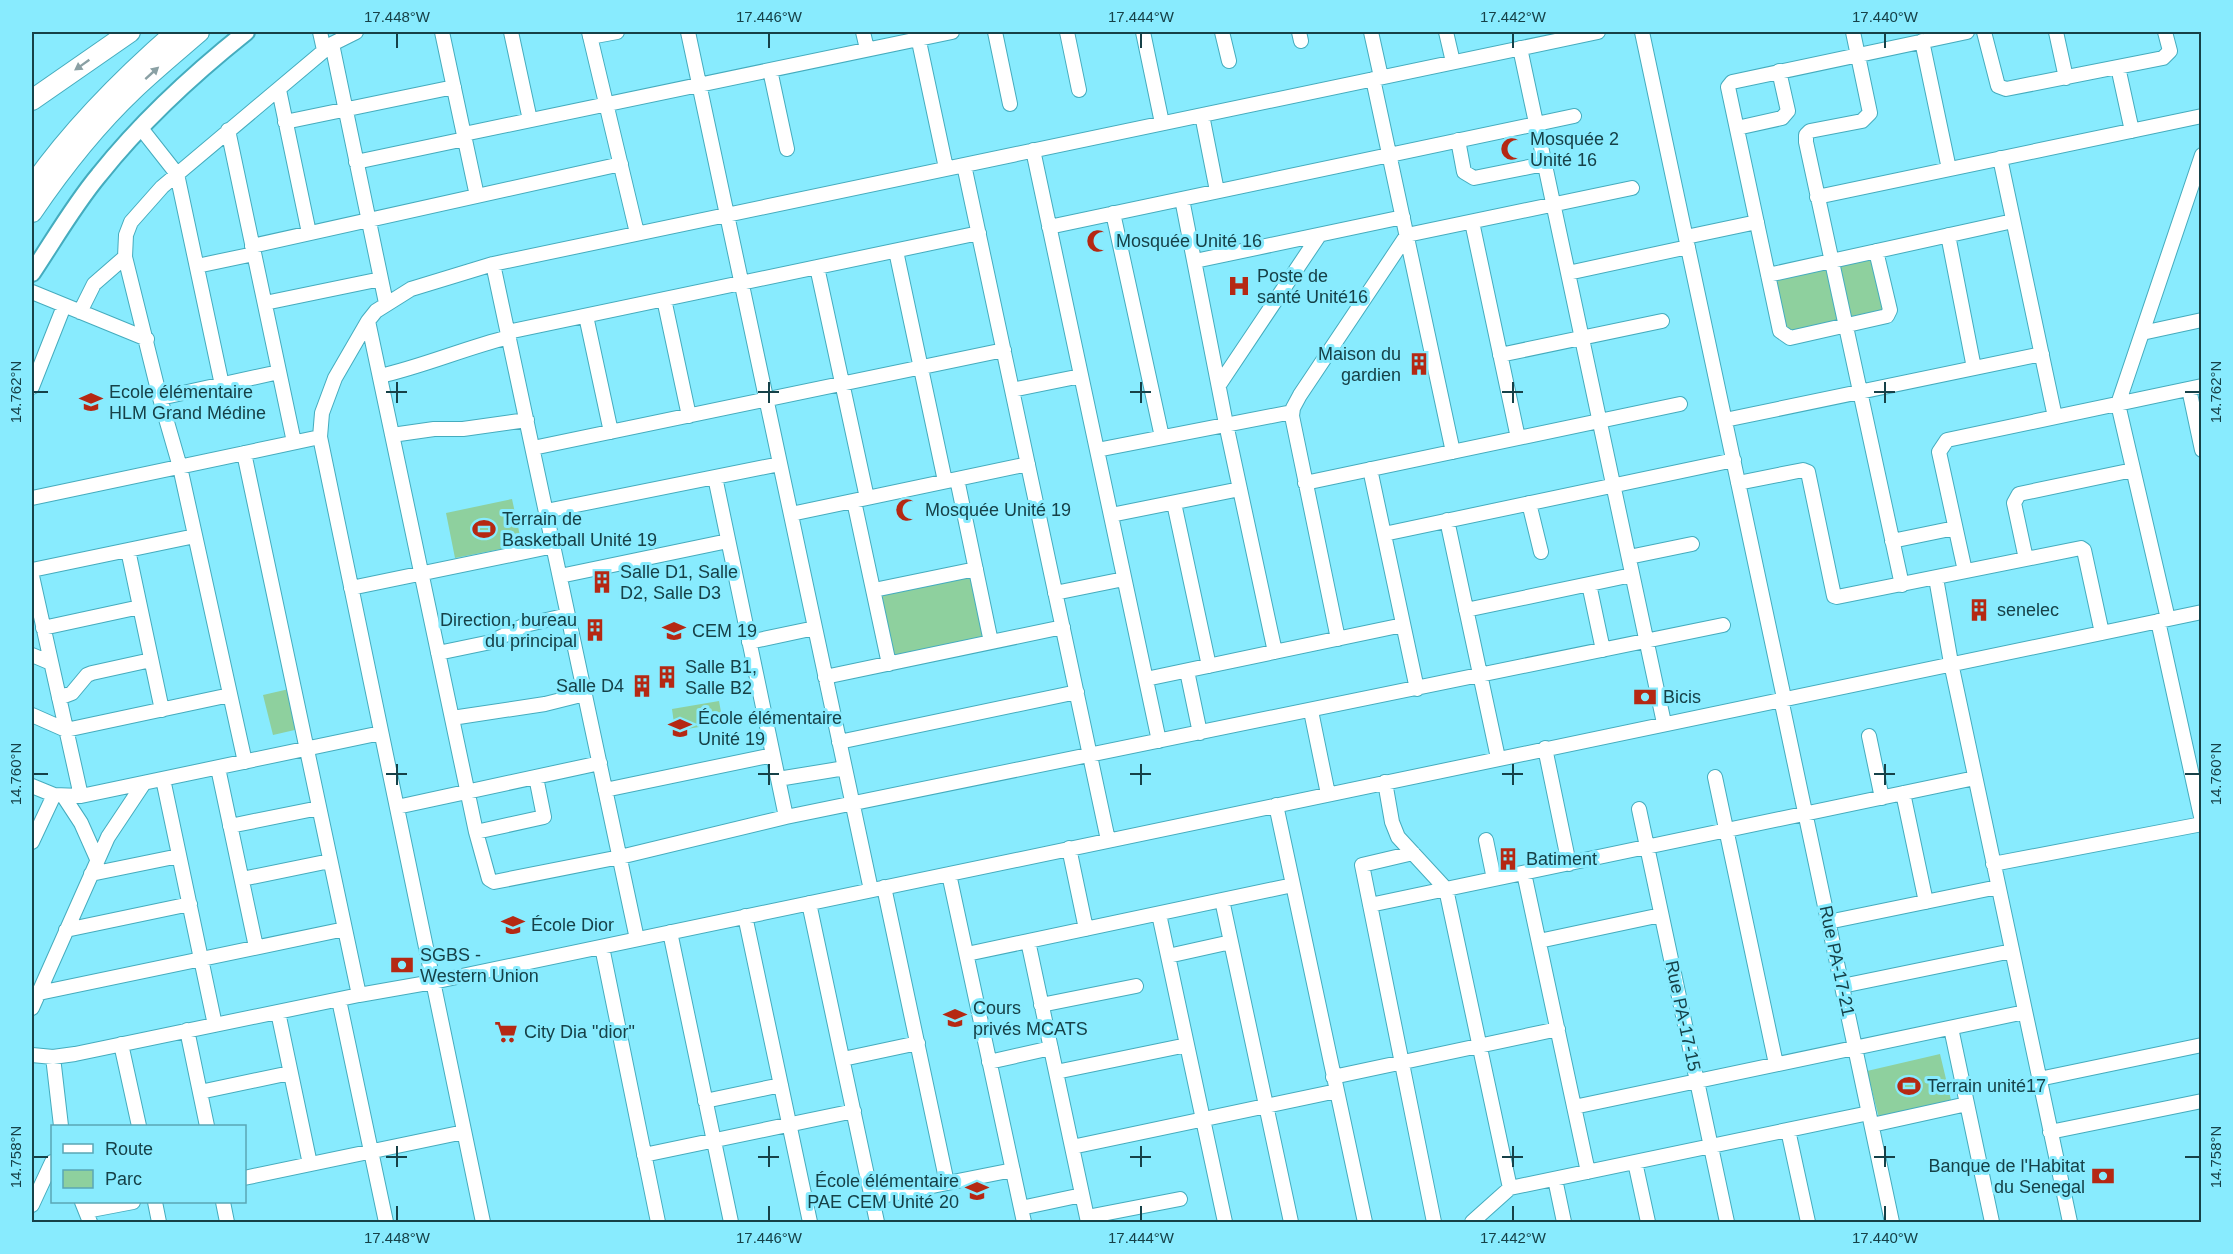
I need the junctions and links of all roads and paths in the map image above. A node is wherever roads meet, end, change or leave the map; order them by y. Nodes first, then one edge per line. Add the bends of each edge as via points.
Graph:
1 (130, 32) edge
2 (176, 32) edge
3 (199, 32) edge
4 (246, 32) edge
5 (320, 32) edge
6 (356, 32) edge
7 (442, 32) edge
8 (511, 32) edge
9 (616, 32) edge
10 (688, 32) edge
11 (863, 32) edge
12 (952, 32) edge
13 (995, 32) edge
14 (1067, 32) edge
15 (1143, 32) edge
16 (1222, 32) edge
17 (1371, 32) edge
18 (1446, 32) edge
19 (1598, 32) edge
20 (1642, 32) edge
21 (1853, 32) edge
22 (1967, 32) edge
23 (1984, 32) edge
24 (2056, 32) edge
25 (2165, 32) edge
26 (590, 34) edge
27 (918, 35) edge
28 (1922, 41) junction
29 (328, 47) junction
30 (1520, 48) junction
31 (867, 49) junction
32 (1858, 54) junction
33 (1229, 61) dead end
34 (1453, 62) junction
35 (2118, 67) junction
36 (770, 70) junction
37 (1779, 71) junction
38 (1377, 78) junction
39 (2066, 78) junction
40 (699, 84) junction
41 (454, 87) junction
42 (279, 90) junction
43 (1079, 90) dead end
44 (32, 100) edge
45 (606, 104) junction
46 (1010, 104) dead end
47 (345, 110) junction
48 (1202, 115) junction
49 (1574, 116) dead end
50 (2202, 116) edge
51 (530, 120) junction
52 (285, 122) junction
53 (1162, 123) junction
54 (1536, 124) junction
55 (140, 127) junction
56 (1737, 128) junction
57 (228, 129) junction
58 (2132, 131) junction
59 (464, 137) junction
60 (1458, 140) junction
61 (787, 149) dead end
62 (1033, 150) junction
63 (1390, 155) junction
64 (2202, 155) edge
65 (2000, 158) junction
66 (357, 162) junction
67 (621, 164) junction
68 (1544, 164) junction
69 (964, 165) junction
70 (946, 168) junction
71 (1949, 169) junction
72 (177, 174) junction
73 (32, 188) edge
74 (1632, 188) dead end
75 (1217, 191) junction
76 (477, 196) junction
77 (1817, 197) junction
78 (1182, 199) junction
79 (1553, 205) junction
80 (32, 212) edge
81 (1113, 213) junction
82 (727, 214) junction
83 (1403, 218) junction
84 (369, 220) junction
85 (2013, 220) junction
86 (1472, 222) junction
87 (1757, 222) junction
88 (1049, 227) junction
89 (309, 233) junction
90 (637, 233) junction
91 (979, 233) junction
92 (1407, 235) junction
93 (1948, 235) junction
94 (1318, 237) junction
95 (1687, 242) junction
96 (253, 250) junction
97 (896, 250) junction
98 (1876, 251) junction
99 (125, 257) junction
100 (1195, 261) junction
101 (1831, 261) junction
102 (493, 264) junction
103 (197, 266) junction
104 (818, 267) junction
105 (32, 273) edge
106 (1568, 273) junction
107 (1768, 275) junction
108 (381, 279) junction
109 (742, 283) junction
110 (32, 292) edge
111 (664, 299) junction
112 (265, 303) junction
113 (386, 303) junction
114 (64, 306) junction
115 (80, 312) junction
116 (586, 316) junction
117 (2202, 320) edge
118 (368, 321) junction
119 (1662, 321) dead end
120 (1846, 325) junction
121 (2142, 333) junction
122 (509, 335) junction
123 (1582, 338) junction
124 (147, 339) junction
125 (1004, 350) junction
126 (2042, 354) junction
127 (1500, 356) junction
128 (921, 367) junction
129 (1974, 368) junction
130 (279, 372) junction
131 (380, 376) junction
132 (1081, 376) junction
133 (842, 383) junction
134 (222, 384) junction
135 (1219, 385) junction
136 (32, 387) edge
137 (2195, 388) edge
138 (1012, 390) junction
139 (1860, 392) junction
140 (160, 398) junction
141 (766, 399) junction
142 (1680, 404) dead end
143 (2118, 404) junction
144 (1292, 412) junction
145 (689, 416) junction
146 (2055, 417) junction
147 (527, 420) junction
148 (1725, 420) junction
149 (1599, 421) junction
150 (1226, 424) junction
151 (611, 432) junction
152 (392, 435) junction
153 (320, 437) junction
154 (1162, 437) junction
155 (1518, 438) junction
156 (294, 442) junction
157 (533, 448) junction
158 (1097, 450) junction
159 (2202, 450) edge
160 (1453, 452) junction
161 (244, 453) junction
162 (1734, 460) junction
163 (780, 464) junction
164 (1028, 464) junction
165 (180, 466) junction
166 (1370, 469) junction
167 (2133, 470) junction
168 (715, 477) junction
169 (951, 480) junction
170 (1305, 483) junction
171 (1738, 483) junction
172 (1613, 485) junction
173 (1240, 489) junction
174 (32, 498) edge
175 (860, 499) junction
176 (1174, 503) junction
177 (1529, 503) junction
178 (546, 511) junction
179 (791, 514) junction
180 (1111, 515) junction
181 (1447, 520) junction
182 (1956, 528) junction
183 (1384, 534) junction
184 (195, 536) junction
185 (1892, 541) junction
186 (728, 542) junction
187 (1692, 544) dead end
188 (554, 546) junction
189 (128, 550) junction
190 (1541, 552) dead end
191 (1629, 557) junction
192 (2026, 559) junction
193 (976, 569) junction
194 (32, 570) edge
195 (1965, 572) junction
196 (421, 573) junction
197 (1632, 575) junction
198 (32, 576) edge
199 (560, 576) junction
200 (1936, 578) junction
201 (1124, 579) junction
202 (1589, 584) junction
203 (1902, 585) junction
204 (351, 588) junction
205 (874, 590) junction
206 (1055, 593) junction
207 (140, 607) junction
208 (1466, 610) junction
209 (2202, 612) edge
210 (568, 615) junction
211 (2163, 620) junction
212 (1403, 625) junction
213 (1723, 625) dead end
214 (1063, 627) junction
215 (43, 628) junction
216 (815, 628) junction
217 (2102, 633) junction
218 (1338, 639) junction
219 (1647, 641) junction
220 (749, 642) junction
221 (991, 642) junction
222 (1603, 650) junction
223 (438, 652) junction
224 (1275, 652) junction
225 (32, 655) edge
226 (151, 660) junction
227 (51, 663) junction
228 (1951, 663) junction
229 (889, 664) junction
230 (1209, 666) junction
231 (1187, 671) junction
232 (1480, 676) junction
233 (825, 677) junction
234 (1146, 680) junction
235 (1417, 689) junction
236 (1077, 692) junction
237 (585, 694) junction
238 (230, 695) junction
239 (59, 698) junction
240 (1783, 699) junction
241 (162, 710) junction
242 (1311, 711) junction
243 (32, 715) edge
244 (452, 718) junction
245 (1664, 723) junction
246 (66, 730) junction
247 (381, 733) junction
248 (1200, 733) junction
249 (1869, 736) dead end
250 (1159, 741) junction
251 (839, 742) junction
252 (1545, 748) junction
253 (307, 749) junction
254 (773, 755) junction
255 (1090, 755) junction
256 (1497, 758) junction
257 (245, 762) junction
258 (600, 763) junction
259 (218, 768) junction
260 (845, 768) junction
261 (536, 777) junction
262 (1715, 777) dead end
263 (1975, 778) junction
264 (163, 779) junction
265 (778, 779) junction
266 (1385, 782) junction
267 (144, 783) junction
268 (32, 786) edge
269 (605, 790) junction
270 (467, 792) junction
271 (1903, 793) junction
272 (1328, 794) junction
273 (59, 796) junction
274 (81, 796) junction
275 (1882, 798) junction
276 (852, 803) junction
277 (1276, 805) junction
278 (397, 807) junction
279 (319, 808) junction
280 (1639, 808) dead end
281 (1805, 814) junction
282 (786, 817) junction
283 (2202, 822) edge
284 (230, 826) junction
285 (1726, 831) junction
286 (476, 832) junction
287 (1108, 840) junction
288 (1486, 840) dead end
289 (32, 842) edge
290 (1647, 847) junction
291 (1069, 848) junction
292 (1413, 853) junction
293 (179, 856) junction
294 (620, 857) junction
295 (97, 859) junction
296 (330, 861) junction
297 (1569, 864) junction
298 (1993, 864) junction
299 (950, 873) junction
300 (1524, 873) junction
301 (91, 874) junction
302 (242, 879) junction
303 (1494, 879) junction
304 (1293, 885) junction
305 (1998, 887) junction
306 (878, 889) junction
307 (1446, 889) junction
308 (1222, 900) junction
309 (1926, 902) junction
310 (809, 903) junction
311 (190, 904) junction
312 (1370, 905) junction
313 (1159, 914) junction
314 (1661, 915) junction
315 (745, 916) junction
316 (1828, 922) junction
317 (345, 928) junction
318 (1086, 929) junction
319 (66, 930) junction
320 (670, 932) junction
321 (637, 939) junction
322 (1028, 941) junction
323 (1539, 941) junction
324 (1231, 942) junction
325 (602, 946) junction
326 (256, 947) junction
327 (2012, 951) junction
328 (967, 954) junction
329 (1168, 956) junction
330 (201, 959) junction
331 (433, 982) junction
332 (1136, 986) dead end
333 (1842, 986) junction
334 (39, 993) junction
335 (359, 995) junction
336 (339, 1000) junction
337 (1041, 1005) junction
338 (32, 1008) edge
339 (278, 1012) junction
340 (2025, 1012) junction
341 (215, 1025) junction
342 (1951, 1028) junction
343 (1558, 1029) junction
344 (187, 1030) junction
345 (918, 1043) junction
346 (121, 1044) junction
347 (1187, 1045) junction
348 (2202, 1045) edge
349 (1479, 1046) junction
350 (1051, 1048) junction
351 (1855, 1048) junction
352 (32, 1055) edge
353 (53, 1057) junction
354 (843, 1059) junction
355 (990, 1062) junction
356 (1402, 1062) junction
357 (1776, 1065) junction
358 (1056, 1072) junction
359 (290, 1073) junction
360 (1334, 1077) junction
361 (2039, 1079) junction
362 (1696, 1081) junction
363 (781, 1085) junction
364 (1337, 1091) junction
365 (200, 1092) junction
366 (705, 1101) junction
367 (2202, 1101) edge
368 (1967, 1104) junction
369 (1266, 1106) junction
370 (1574, 1107) junction
371 (854, 1111) junction
372 (1203, 1119) junction
373 (1870, 1119) junction
374 (789, 1124) junction
375 (61, 1125) edge
376 (139, 1125) edge
377 (207, 1125) edge
378 (1788, 1130) junction
379 (464, 1132) junction
380 (2050, 1132) junction
381 (714, 1140) junction
382 (1710, 1146) junction
383 (1072, 1147) junction
384 (371, 1151) junction
385 (644, 1155) junction
386 (1635, 1162) junction
387 (51, 1164) edge
388 (310, 1164) junction
389 (1013, 1170) junction
390 (1588, 1172) junction
391 (246, 1178) edge
392 (1555, 1179) junction
393 (947, 1183) junction
394 (1510, 1188) junction
395 (1082, 1195) junction
396 (872, 1198) junction
397 (1180, 1199) dead end
398 (128, 1203) edge
399 (155, 1203) edge
400 (223, 1203) edge
401 (32, 1205) edge
402 (1021, 1208) junction
403 (86, 1212) edge
404 (1087, 1220) edge
405 (159, 1222) edge
406 (227, 1222) edge
407 (386, 1222) edge
408 (483, 1222) edge
409 (658, 1222) edge
410 (731, 1222) edge
411 (810, 1222) edge
412 (877, 1222) edge
413 (1024, 1222) edge
414 (1225, 1222) edge
415 (1291, 1222) edge
416 (1365, 1222) edge
417 (1434, 1222) edge
418 (1472, 1222) edge
419 (1564, 1222) edge
420 (1648, 1222) edge
421 (1727, 1222) edge
422 (1808, 1222) edge
423 (1892, 1222) edge
424 (1992, 1222) edge
425 (2070, 1222) edge

1 -> 44 highway
2 - 73 highway via 84,120
80 -> 3 highway via 96,128 132,90
4 - 55 main road via 184,83
5 - 29 street
6 - 29 street
7 - 41 street
8 - 51 street
9 - 26 street
10 - 40 street
11 - 31 street
12 - 27 street
13 - 46 street
14 - 43 street
15 - 53 street
16 - 33 street
17 - 38 street
18 - 34 street
19 - 30 street
20 - 95 street, Rue PA-17-21
21 - 32 street
22 - 28 street
23 - 39 street via 1998,86 2006,89
24 - 39 street
25 - 35 street via 2168,55
26 - 45 street
27 - 31 street
27 - 70 street
28 - 32 street
28 - 71 street
29 - 42 street
29 - 47 street
30 - 34 street
30 - 54 street
31 - 36 street
32 - 37 street
32 - 77 street via 1870,113 1862,121 1806,135
34 - 38 street
35 - 39 street
35 - 58 street
36 - 40 street
36 - 61 street
37 - 56 street via 1730,84
37 - 56 street via 1788,111 1782,118
38 - 48 street
38 - 63 street
40 - 45 street
40 - 82 street
41 - 47 street
41 - 59 street
42 - 52 street
42 - 57 street
45 - 51 street
45 - 67 street
47 - 52 street
47 - 66 street
48 - 53 street
48 - 75 street
49 - 54 street
50 - 58 street
51 - 59 street
52 - 89 street
53 - 62 street
54 - 60 street
54 - 68 street
55 - 72 street
55 - 105 main road via 97,177
56 - 87 street
57 - 72 street
57 - 96 street
58 - 65 street
59 - 66 street
59 - 76 street
60 - 63 street
60 - 68 street via 1464,172 1473,178
62 - 69 street
62 - 88 street
63 - 75 street
63 - 83 street
64 - 121 street
65 - 71 street
65 - 85 street
66 - 84 street
67 - 76 street
67 - 90 street
68 - 79 street
69 - 70 street
69 - 91 street
70 - 82 street
71 - 77 street
72 - 99 street via 131,222
72 - 103 street
74 - 79 street
75 - 78 street
76 - 84 street
77 - 101 street
78 - 81 street
78 - 100 street
79 - 86 street
79 - 106 street
81 - 88 street
81 - 154 street
82 - 90 street
82 - 109 street
83 - 92 street
83 - 94 street
84 - 89 street
84 - 108 street
85 - 93 street
85 - 126 street
86 - 92 street
86 - 127 street
87 - 95 street
87 - 107 street
88 - 132 street
89 - 96 street
90 - 102 street
91 - 97 street
91 - 125 street
92 - 144 street
92 - 160 street
93 - 98 street
93 - 129 street
94 - 100 street
94 - 135 street
95 - 106 street
95 - 148 street, Rue PA-17-21
96 - 103 street
96 - 112 street
97 - 104 street
97 - 128 street
98 - 101 street
98 - 120 street via 1889,314
99 - 115 street via 94,284
99 - 124 street
100 - 135 street
101 - 107 street
101 - 120 street
102 - 113 street via 428,282
102 - 122 street
103 - 134 street
104 - 109 street
104 - 133 street
106 - 123 street
107 - 120 street via 1784,336 1790,338
108 - 112 street
108 - 113 street
109 - 111 street
109 - 141 street
110 - 114 street
111 - 116 street
111 - 145 street
112 - 130 street
113 - 118 street
114 - 115 street
114 - 136 street
115 - 124 street
116 - 122 street
116 - 151 street
117 - 121 street
118 - 131 street
118 - 153 street via 330,389
119 - 123 street
120 - 139 street
121 - 143 street
122 - 131 street via 417,368
122 - 147 street
123 - 127 street
123 - 149 street
124 - 140 street
125 - 128 street
125 - 138 street
126 - 129 street
126 - 146 street
127 - 155 street
128 - 133 street
128 - 169 street
129 - 139 street
130 - 134 street
130 - 156 street
131 - 152 street
132 - 138 street
132 - 158 street
133 - 141 street
133 - 175 street
134 - 140 street
135 - 150 street
137 - 143 street
137 - 159 street
138 - 164 street
139 - 148 street
139 - 185 street
140 - 165 street
141 - 145 street
141 - 163 street
142 - 149 street
143 - 146 street
143 - 167 street
144 - 150 street
144 - 170 street
145 - 151 street
146 - 182 street via 1947,440 1942,445 1939,452
147 - 152 street
147 - 157 street
148 - 162 street, Rue PA-17-21
149 - 155 street
149 - 172 street
150 - 154 street
150 - 173 street
151 - 157 street
152 - 196 street
153 - 156 street
153 - 204 street
154 - 158 street
155 - 160 street
156 - 161 street
157 - 178 street
158 - 180 street
160 - 166 street
161 - 165 street
161 - 253 street
162 - 171 street, Rue PA-17-21
162 - 172 street
163 - 168 street
163 - 179 street
164 - 169 street
164 - 206 street
165 - 174 street
165 - 184 street
166 - 170 street
166 - 183 street
167 - 192 street via 2019,494 2014,503
167 - 211 street
168 - 178 street
168 - 186 street
169 - 175 street
169 - 193 street
170 - 218 street
171 - 203 street via 1806,470 1834,596
171 - 240 street, Rue PA-17-21
172 - 177 street
172 - 191 street
173 - 176 street
173 - 224 street
175 - 179 street
175 - 205 street
176 - 180 street
176 - 230 street
177 - 181 street
177 - 190 street
178 - 188 street
179 - 216 street
180 - 201 street
181 - 183 street
181 - 208 street
182 - 185 street
182 - 195 street
183 - 212 street
184 - 189 street
184 - 238 street
185 - 203 street
186 - 199 street
186 - 220 street
187 - 191 street
188 - 196 street
188 - 199 street
189 - 194 street
189 - 207 street
191 - 197 street
192 - 195 street
192 - 217 street via 2084,550
193 - 205 street
193 - 221 street
195 - 200 street
196 - 204 street
196 - 223 street
197 - 202 street
197 - 219 street
198 - 215 street
199 - 210 street
200 - 203 street
200 - 228 street
201 - 206 street
201 - 234 street
202 - 208 street
202 - 222 street
204 - 247 street
205 - 229 street
206 - 214 street
207 - 215 street
207 - 226 street
208 - 232 street
209 - 211 street
210 - 223 street via 525,625 491,642
210 - 237 street
211 - 217 street
211 - 283 street
212 - 218 street
212 - 235 street
213 - 219 street
214 - 221 street
214 - 236 street
215 - 227 street
216 - 220 street
216 - 233 street
217 - 228 street
218 - 224 street
219 - 222 street
219 - 245 street
220 - 254 street
221 - 229 street
222 - 232 street
223 - 244 street
224 - 230 street
225 - 227 street
226 - 239 street via 87,675 72,693
226 - 241 street
227 - 239 street
228 - 240 street
228 - 263 street
229 - 233 street
230 - 231 street
231 - 234 street
231 - 248 street
232 - 235 street
232 - 256 street
233 - 251 street
234 - 250 street
235 - 242 street
236 - 251 street
236 - 255 street
237 - 244 street
237 - 258 street
238 - 241 street
238 - 257 street
239 - 246 street
240 - 245 street
240 - 281 street, Rue PA-17-21
241 - 246 street
242 - 248 street
242 - 272 street
243 - 246 street
244 - 270 street
245 - 252 street
246 - 274 street
247 - 253 street
247 - 278 street
248 - 250 street
249 - 275 street
250 - 255 street
251 - 260 street
252 - 256 street
252 - 297 street
253 - 257 street
253 - 279 street
254 - 265 street
254 - 269 street
255 - 276 street
255 - 287 street
256 - 266 street
257 - 259 street
258 - 261 street
258 - 269 street
259 - 264 street
259 - 284 street
260 - 265 street
260 - 276 street
261 - 270 street
261 - 286 street via 544,817
262 - 285 street
263 - 271 street
263 - 298 street
264 - 267 street
264 - 293 street
265 - 282 street
266 - 272 street
266 - 292 street via 1394,830
267 - 274 street
267 - 295 street via 118,818
268 - 273 street
269 - 294 street
270 - 278 street
270 - 286 street
271 - 275 street
271 - 309 street
272 - 277 street
273 - 274 street
273 - 289 street
273 - 295 street via 81,823
275 - 281 street
276 - 282 street
276 - 306 street
277 - 287 street
277 - 304 street
278 - 331 street
279 - 284 street
279 - 296 street
280 - 290 street, Rue PA-17-15
281 - 285 street
281 - 316 street, Rue PA-17-21
282 - 294 street
283 - 298 street
284 - 302 street
285 - 290 street
285 - 357 street
286 - 294 street via 489,879 494,882
287 - 291 street
288 - 303 street
290 - 297 street
290 - 314 street, Rue PA-17-15
291 - 299 street
291 - 318 street
292 - 307 street
292 - 312 street via 1362,865
293 - 301 street
293 - 311 street
294 - 321 street
295 - 301 street
296 - 302 street
296 - 317 street
297 - 300 street
298 - 305 street
299 - 306 street
299 - 328 street
300 - 303 street
300 - 323 street
301 - 319 street
302 - 326 street
303 - 307 street
304 - 308 street
304 - 360 street
305 - 309 street
305 - 327 street
306 - 310 street
306 - 345 street
307 - 312 street
307 - 349 street
308 - 313 street
308 - 324 street
309 - 316 street
310 - 315 street
310 - 354 street
311 - 319 street
311 - 330 street
312 - 356 street
313 - 318 street
313 - 329 street
314 - 323 street
314 - 362 street, Rue PA-17-15
315 - 320 street
315 - 363 street
316 - 333 street, Rue PA-17-21
317 - 326 street
317 - 335 street
318 - 322 street
319 - 334 street
320 - 321 street
320 - 366 street
321 - 325 street
322 - 328 street
322 - 337 street
323 - 343 street
324 - 329 street
324 - 369 street
325 - 331 street
325 - 385 street
326 - 330 street
327 - 333 street
327 - 340 street
328 - 355 street
329 - 347 street
330 - 334 street
330 - 341 street
331 - 335 street
331 - 379 street
332 - 337 street
333 - 351 street, Rue PA-17-21
334 - 338 street
335 - 336 street
336 - 339 street
336 - 384 street
337 - 350 street
339 - 341 street
339 - 359 street
340 - 342 street
340 - 361 street
341 - 344 street
342 - 351 street
342 - 368 street
343 - 349 street
343 - 370 street
344 - 346 street
344 - 365 street
345 - 354 street
345 - 393 street
346 - 353 street
346 - 376 street
347 - 358 street
347 - 372 street
348 - 361 street
349 - 356 street
349 - 394 street
350 - 355 street
350 - 358 street
351 - 357 street
351 - 373 street, Rue PA-17-21
352 - 353 street
353 - 375 street
354 - 371 street
355 - 389 street
356 - 360 street
356 - 417 street
357 - 362 street
358 - 383 street
359 - 365 street
359 - 388 street
360 - 364 street
361 - 380 street
362 - 370 street
362 - 382 street, Rue PA-17-15
363 - 366 street
363 - 374 street
364 - 369 street
364 - 416 street
365 - 377 street
366 - 381 street
367 - 380 street
368 - 373 street
368 - 424 street
369 - 372 street
369 - 415 street
370 - 390 street
371 - 374 street
371 - 396 street
372 - 383 street
372 - 414 street
373 - 378 street
373 - 423 street, Rue PA-17-21
374 - 381 street
374 - 411 street
378 - 382 street
378 - 422 street
379 - 384 street
379 - 408 street
380 - 425 street
381 - 385 street
381 - 410 street
382 - 386 street
382 - 421 street, Rue PA-17-15
383 - 395 street
384 - 388 street
384 - 407 street
385 - 409 street
386 - 390 street
386 - 420 street
387 - 401 street
388 - 391 street
389 - 393 street
389 - 402 street
390 - 392 street
392 - 394 street
392 - 419 street
393 - 396 street
394 - 418 street
395 - 402 street
395 - 404 street
396 - 412 street
397 - 404 street
398 - 403 street
399 - 405 street
400 - 406 street
402 - 413 street

